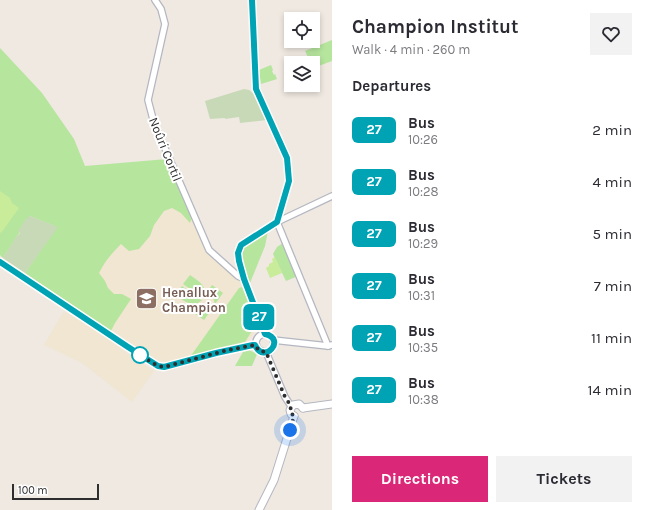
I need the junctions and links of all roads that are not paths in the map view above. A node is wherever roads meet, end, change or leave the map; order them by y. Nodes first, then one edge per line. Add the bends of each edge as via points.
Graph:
1 (155, 0) edge
2 (252, 0) edge
3 (332, 196) edge
4 (277, 222) junction
5 (0, 262) edge
6 (244, 279) junction
7 (265, 334) junction
8 (274, 340) junction
9 (255, 345) junction
10 (330, 345) edge
11 (266, 352) junction
12 (332, 404) edge
13 (291, 406) junction
14 (303, 408) junction
15 (294, 416) junction
16 (258, 510) edge

1 - 6 street, Noûri Cortil via 161,9 165,24 148,100 154,123 209,250
2 - 4 street via 256,89 287,158 289,181
3 - 4 street
4 - 6 street via 241,245 238,253
4 - 10 street
5 - 9 street via 158,366 164,367
6 - 7 street
7 - 8 street
7 - 9 street via 258,336
8 - 10 street
8 - 11 street via 272,349
9 - 11 street via 259,351
11 - 13 street
12 - 14 street
13 - 14 street via 297,403
13 - 15 street via 290,412
14 - 15 street via 300,416
15 - 16 street via 274,480

